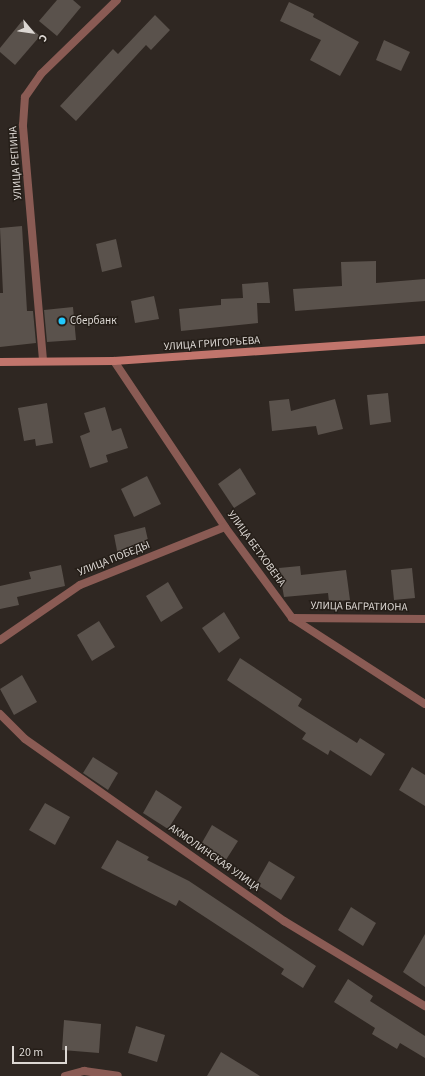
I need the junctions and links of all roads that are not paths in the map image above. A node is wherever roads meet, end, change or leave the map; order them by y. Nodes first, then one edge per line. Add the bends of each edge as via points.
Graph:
1 (117, 0) edge
2 (425, 340) edge
3 (43, 360) junction
4 (114, 361) junction
5 (0, 362) edge
6 (225, 527) junction
7 (292, 618) junction
8 (425, 619) edge
9 (0, 640) edge
10 (425, 704) edge
11 (0, 714) edge
12 (425, 1006) edge
13 (65, 1076) edge
14 (118, 1076) edge

1 - 3 street, УЛИЦА РЕПИНА via 41,74 25,98 23,125
2 - 4 main road, УЛИЦА ГРИГОРЬЕВА
3 - 4 main road, УЛИЦА ГРИГОРЬЕВА
3 - 5 main road, УЛИЦА ГРИГОРЬЕВА
4 - 6 street, УЛИЦА БЕТХОВЕНА
6 - 7 street, УЛИЦА БЕТХОВЕНА
6 - 9 street, УЛИЦА ПОБЕДЫ via 80,585
7 - 8 street, УЛИЦА БАГРАТИОНА
7 - 10 street, УЛИЦА БЕТХОВЕНА
11 - 12 street, АКМОЛИНСКАЯ УЛИЦА via 25,739 284,921
13 - 14 street via 84,1071

